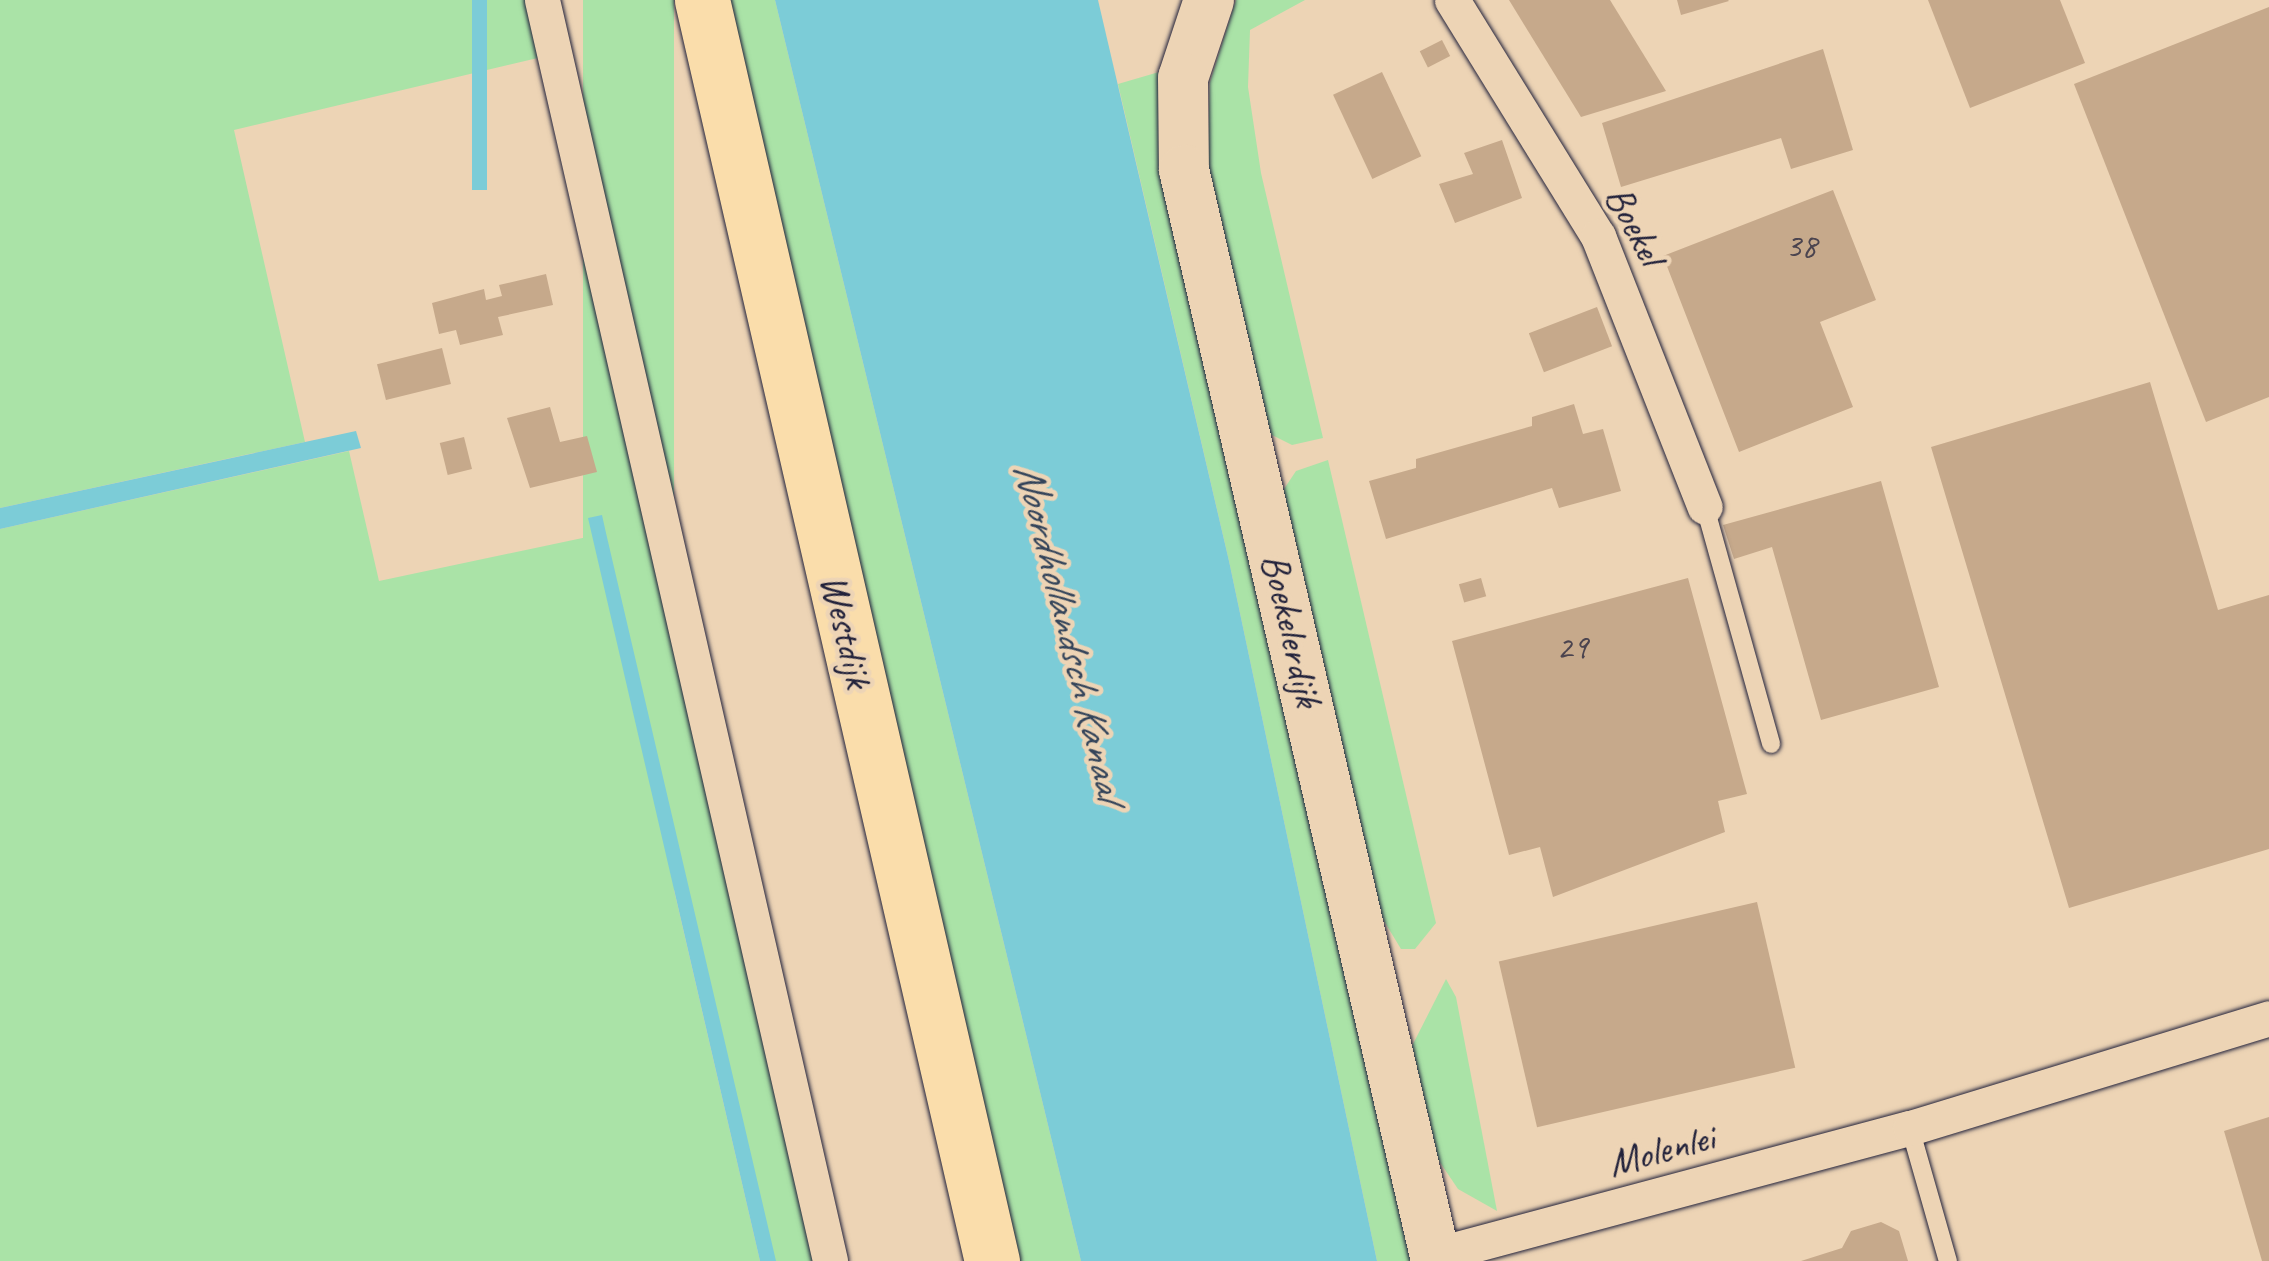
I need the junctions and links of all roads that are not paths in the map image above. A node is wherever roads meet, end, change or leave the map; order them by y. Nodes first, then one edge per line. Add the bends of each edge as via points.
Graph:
1 (542, 0) edge
2 (702, 0) edge
3 (1209, 0) edge
4 (1452, 0) edge
5 (1705, 507) joint
6 (1771, 744) dead end
7 (2269, 1018) edge
8 (1910, 1128) junction
9 (1435, 1258) edge
10 (830, 1261) edge
11 (992, 1261) edge
12 (1948, 1261) edge

1 - 10 street
2 - 11 main road, Westdijk
3 - 9 street, Boekelerdijk via 1183,78 1184,170
4 - 5 street, Boekel via 1598,236
5 - 6 lane
7 - 8 street, Molenlei
8 - 9 street, Molenlei
8 - 12 lane

